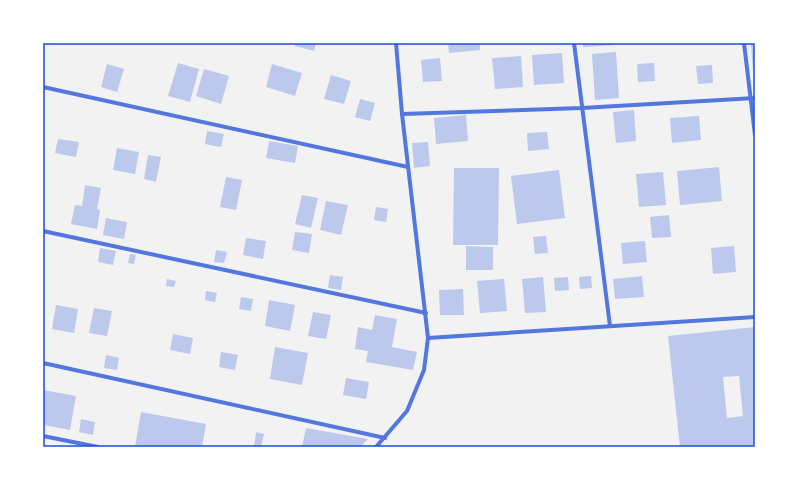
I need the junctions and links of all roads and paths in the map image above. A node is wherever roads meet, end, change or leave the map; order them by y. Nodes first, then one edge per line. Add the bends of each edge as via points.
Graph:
1 (396, 43) edge
2 (574, 43) edge
3 (744, 43) edge
4 (43, 87) edge
5 (753, 98) edge
6 (582, 108) junction
7 (402, 114) junction
8 (755, 135) edge
9 (408, 168) junction
10 (43, 231) edge
11 (426, 313) junction
12 (755, 318) edge
13 (610, 326) junction
14 (428, 338) junction
15 (43, 363) edge
16 (43, 436) edge
17 (385, 438) junction
18 (98, 447) edge
19 (376, 447) edge

1 - 7 street
2 - 6 street
3 - 5 street
4 - 9 street
5 - 6 street
5 - 8 street
6 - 7 street
6 - 13 street
7 - 9 street
9 - 11 street
10 - 11 street
11 - 14 street
12 - 13 street
13 - 14 street
14 - 17 street via 424,370 406,411
15 - 17 street
16 - 18 street
17 - 19 street

